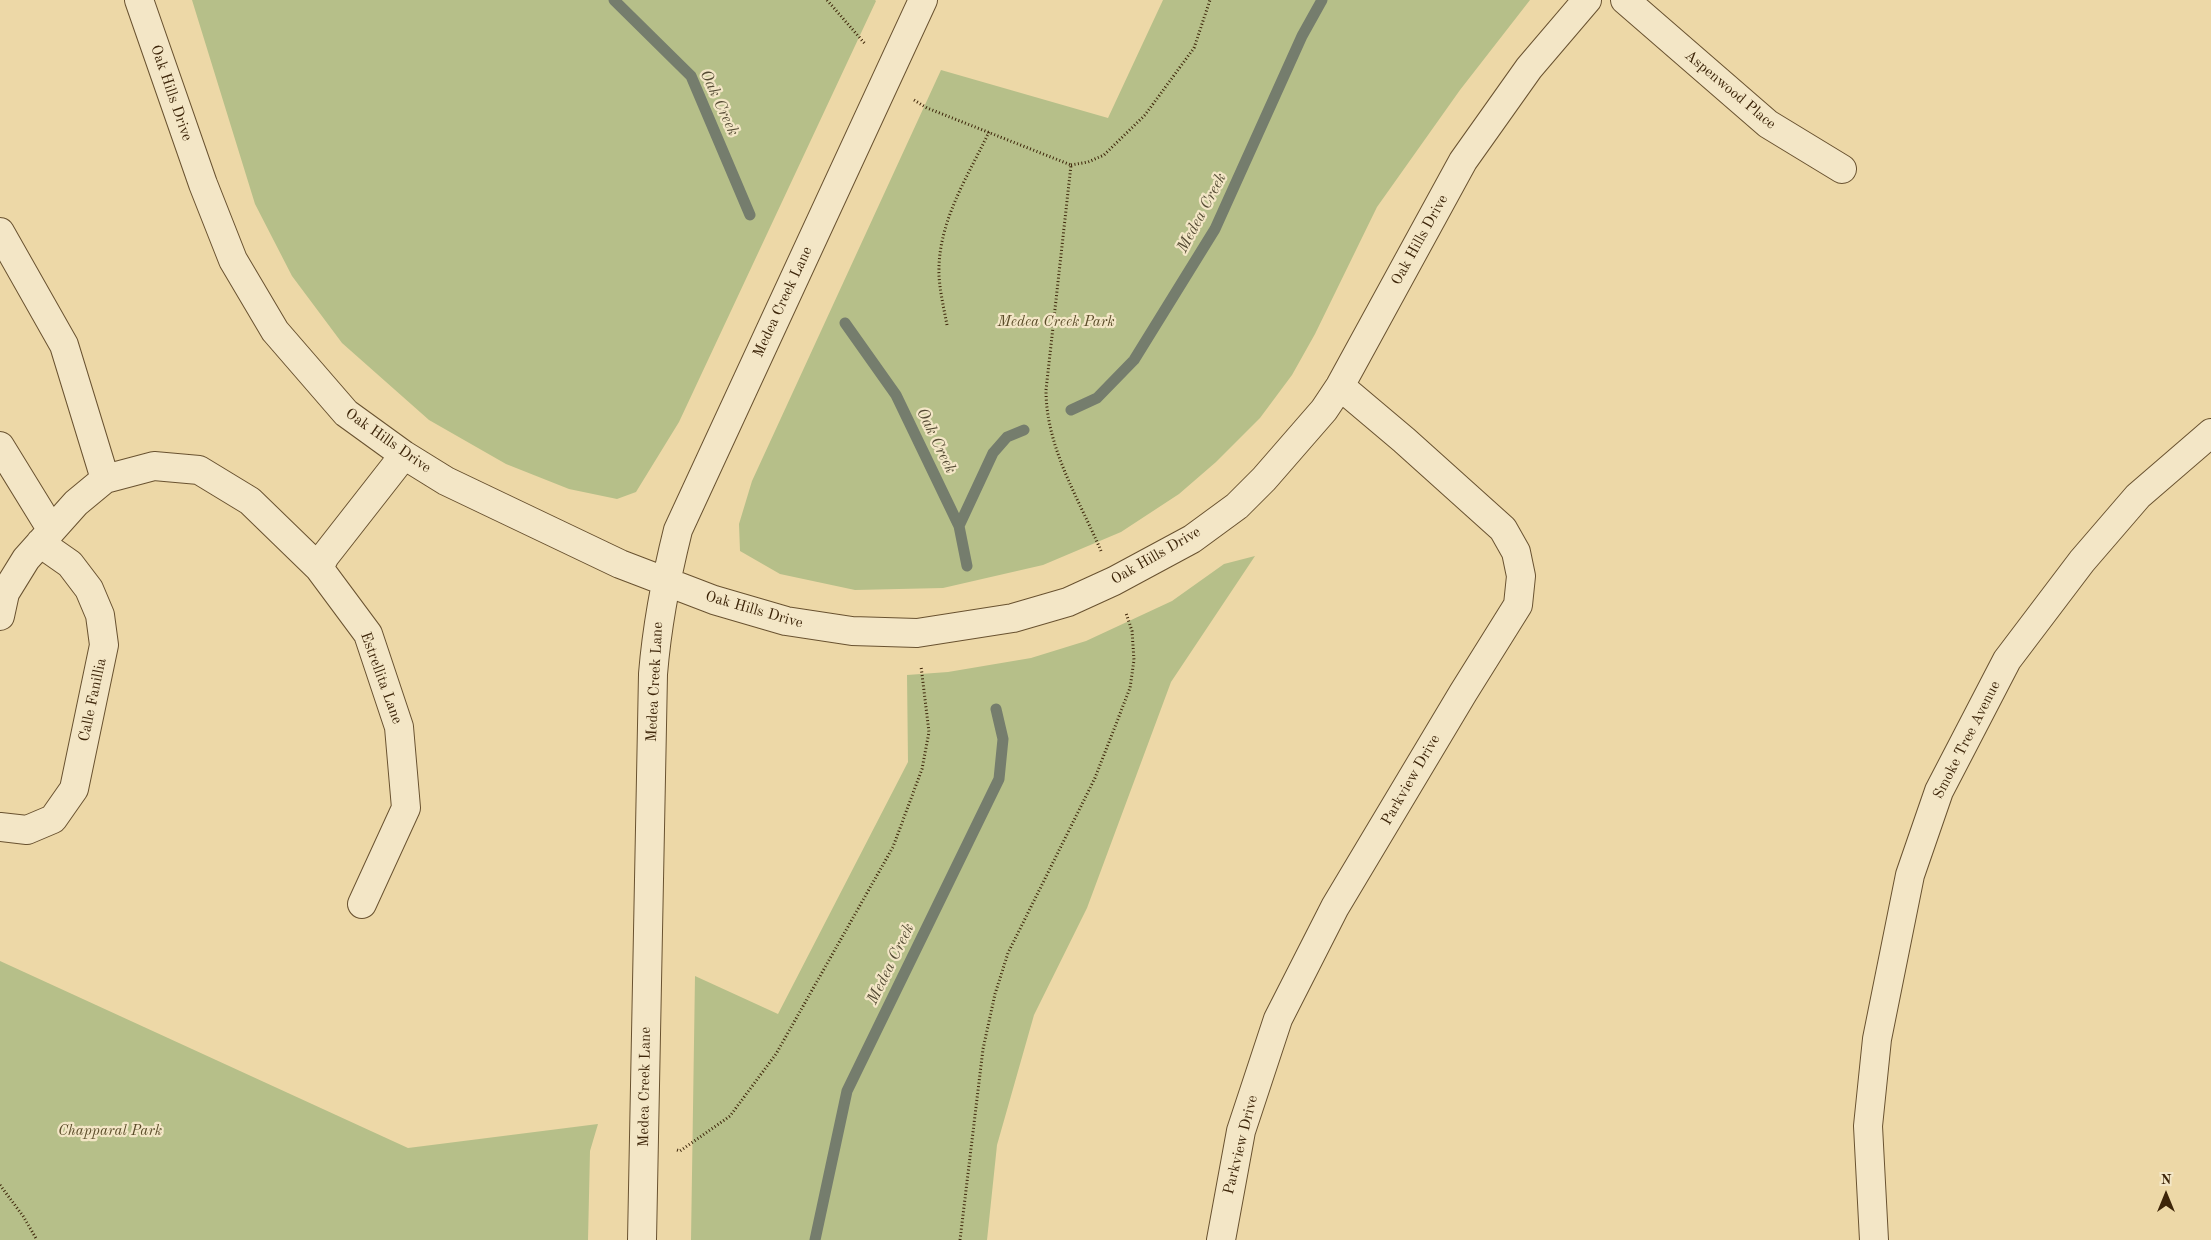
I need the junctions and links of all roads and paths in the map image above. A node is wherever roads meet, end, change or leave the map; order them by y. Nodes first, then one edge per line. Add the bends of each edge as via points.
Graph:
1 (139, 0) edge
2 (827, 0) edge
3 (923, 0) edge
4 (1210, 0) edge
5 (1587, 0) edge
6 (1625, 0) edge
7 (868, 46) dead end
8 (912, 98) dead end
9 (989, 132) junction
10 (1071, 165) junction
11 (1842, 169) dead end
12 (0, 232) edge
13 (947, 325) dead end
14 (1340, 386) junction
15 (2211, 433) edge
16 (0, 446) edge
17 (404, 455) junction
18 (105, 479) junction
19 (46, 536) junction
20 (1100, 549) dead end
21 (319, 568) junction
22 (665, 582) junction
23 (1126, 612) dead end
24 (0, 616) edge
25 (917, 633) junction
26 (0, 827) edge
27 (362, 904) dead end
28 (644, 1145) junction
29 (0, 1185) edge
30 (37, 1240) edge
31 (642, 1240) edge
32 (960, 1240) edge
33 (1221, 1240) edge
34 (1874, 1240) edge

1 - 17 street, Oak Hills Drive via 233,260 275,331 346,413
2 - 7 path
3 - 22 street, Medea Creek Lane via 678,530
4 - 10 path via 1194,48 1145,115 1104,155
5 - 14 street, Oak Hills Drive via 1530,68 1463,161
6 - 11 street, Aspenwood Place via 1768,124
8 - 9 path via 927,108
9 - 10 path
9 - 13 path via 953,206 941,242 939,276
10 - 20 path via 1046,411 1052,442
12 - 18 street via 64,345
14 - 25 street, Oak Hills Drive via 1324,410 1264,479 1237,506 1192,539 1068,602 1013,618
14 - 33 street, Parkview Drive via 1503,529 1516,552 1521,576 1518,605 1335,907 1278,1019 1241,1131
15 - 34 street, Smoke Tree Avenue via 2138,496 2082,561 2007,660 1939,791 1910,875 1877,1039 1868,1126
16 - 19 street
17 - 21 street
17 - 22 street, Oak Hills Drive via 446,481 620,564
18 - 19 street via 76,503
18 - 21 street, Estrellita Lane via 154,466 199,470 250,501
19 - 24 street via 5,593
19 - 26 street, Calle Fanillia via 89,589 100,615 104,645 74,789 53,819 27,830
21 - 27 street, Estrellita Lane via 368,634 399,727 406,808
22 - 25 street, Oak Hills Drive via 786,622 852,632
22 - 28 street, Medea Creek Lane via 653,674
23 - 32 path via 1132,631 1134,660 1130,688 1117,726 1095,778 1008,953 995,994 983,1049
25 - 28 path via 929,732 922,769 893,847 776,1054 730,1116 680,1151
28 - 31 street, Medea Creek Lane
29 - 30 path

